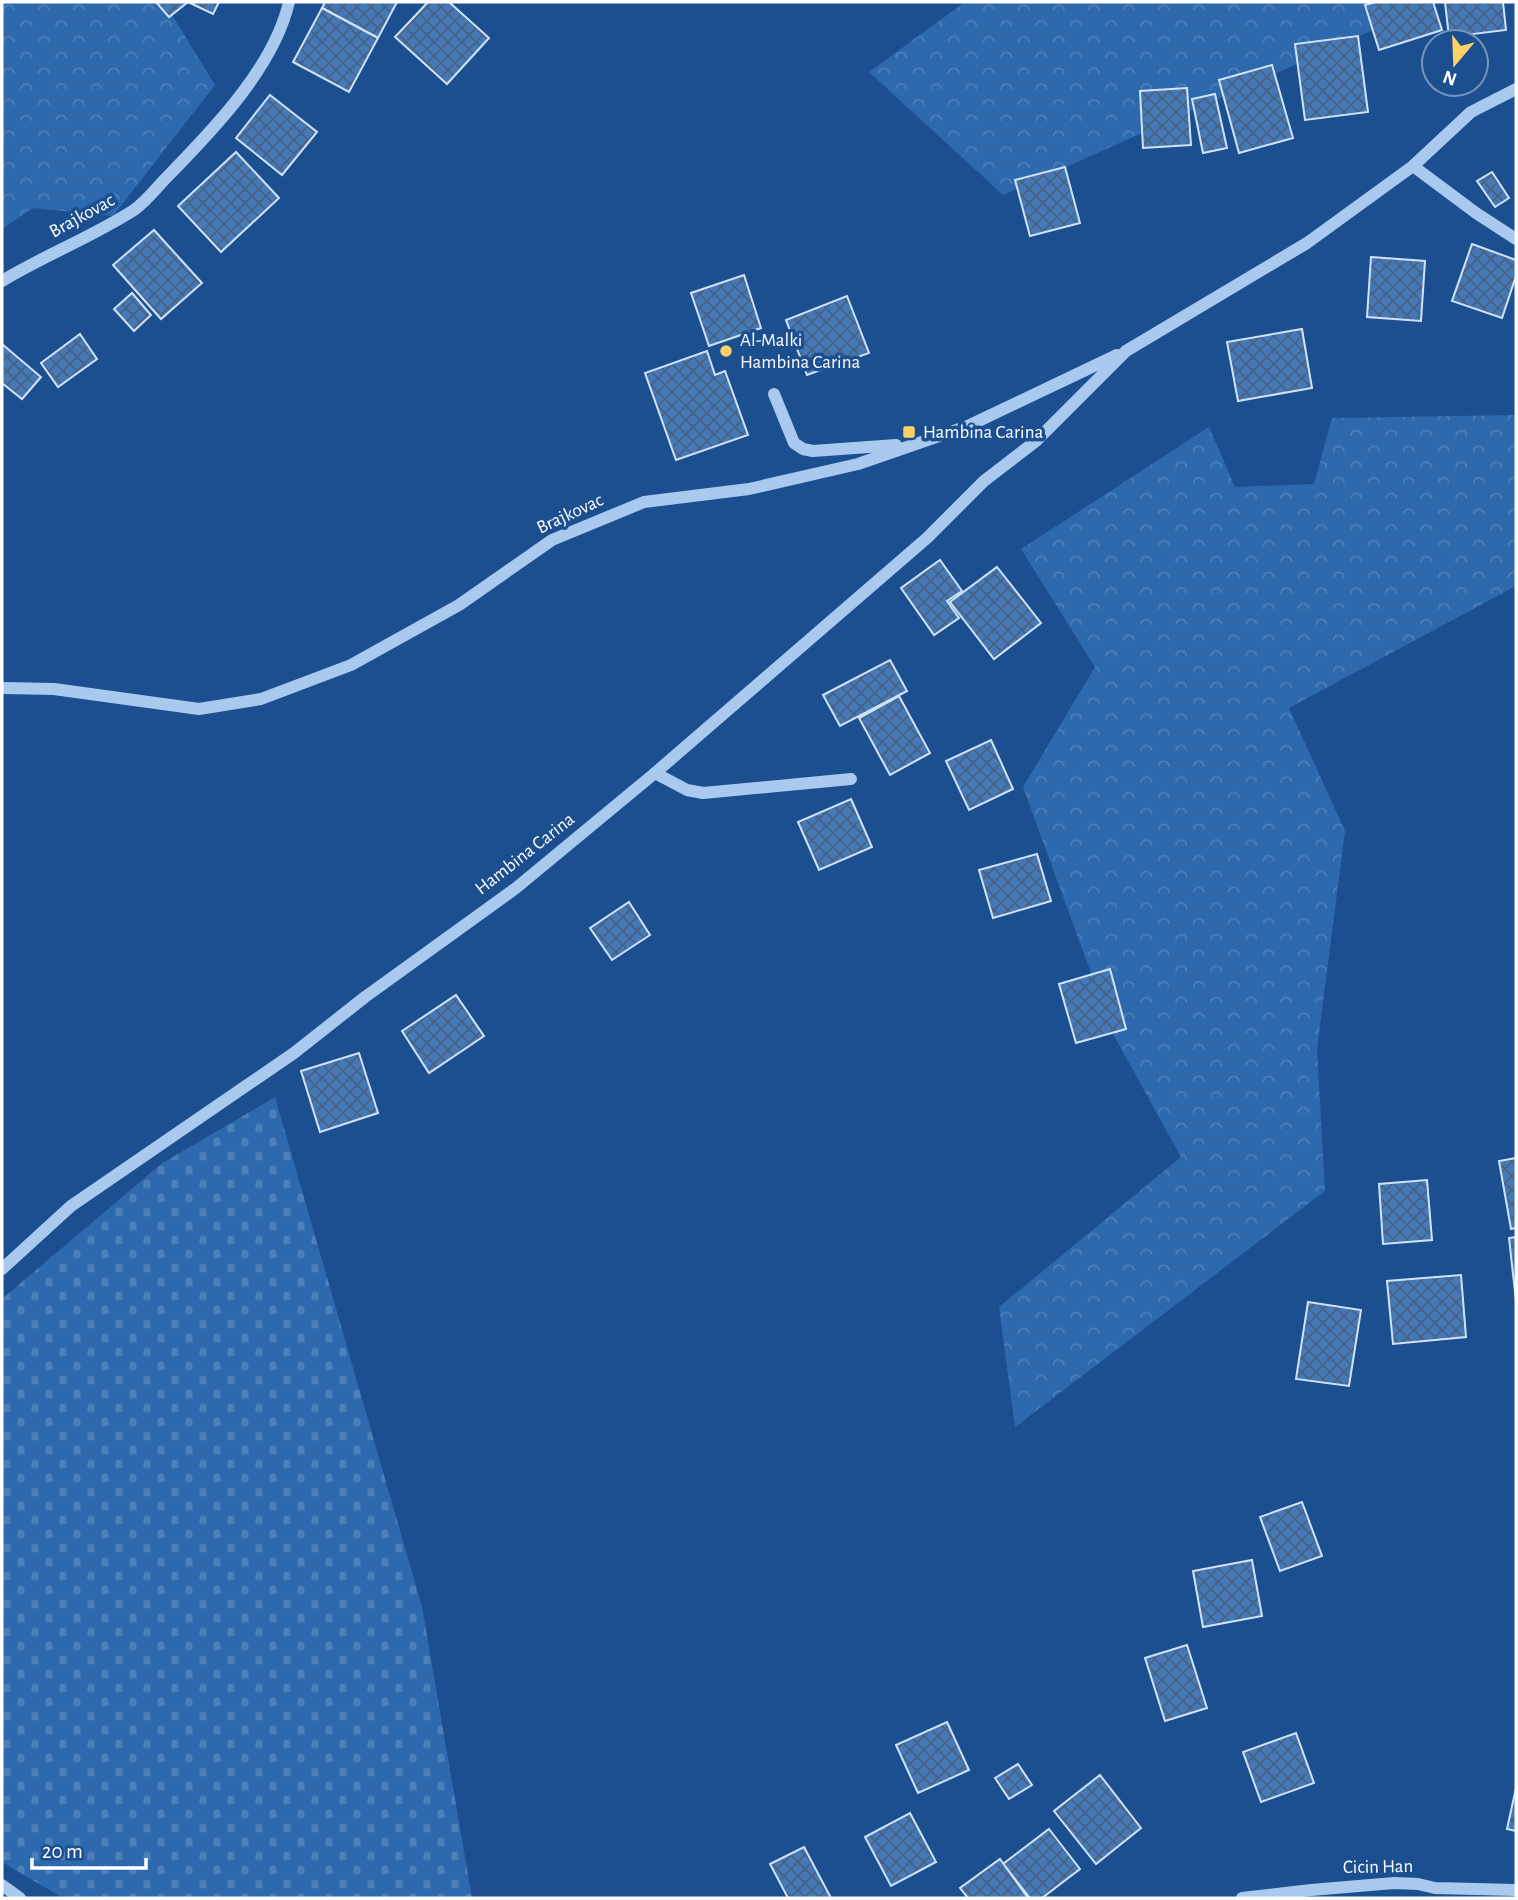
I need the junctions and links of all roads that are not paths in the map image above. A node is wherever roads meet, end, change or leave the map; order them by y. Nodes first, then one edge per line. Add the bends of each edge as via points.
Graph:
1 (289, 2) edge
2 (1516, 89) edge
3 (1413, 166) junction
4 (1516, 239) edge
5 (2, 281) edge
6 (1126, 351) junction
7 (774, 394) dead end
8 (914, 444) junction
9 (2, 688) edge
10 (655, 773) junction
11 (851, 779) dead end
12 (2, 1269) edge
13 (2, 1885) edge
14 (1516, 1889) edge
15 (1436, 1893) edge
16 (20, 1898) edge
17 (1242, 1898) edge

1 - 5 street, Brajkovac via 284,25 255,74 199,144 137,208
2 - 3 street, Hambina Carina via 1471,112
3 - 4 street
3 - 6 street, Hambina Carina via 1307,243
6 - 8 street, Brajkovac via 968,426
6 - 10 street, Hambina Carina via 1036,441 984,481 927,538
7 - 8 street via 794,443 803,449
8 - 9 street, Brajkovac via 858,464 749,488 644,502 552,540 459,605 351,664 261,699 199,709 54,689
10 - 11 street via 703,793
10 - 12 street, Hambina Carina via 516,888 294,1053 71,1206
13 - 16 street
14 - 15 street, Cicin Han
15 - 17 street, Cicin Han via 1418,1884 1394,1883

